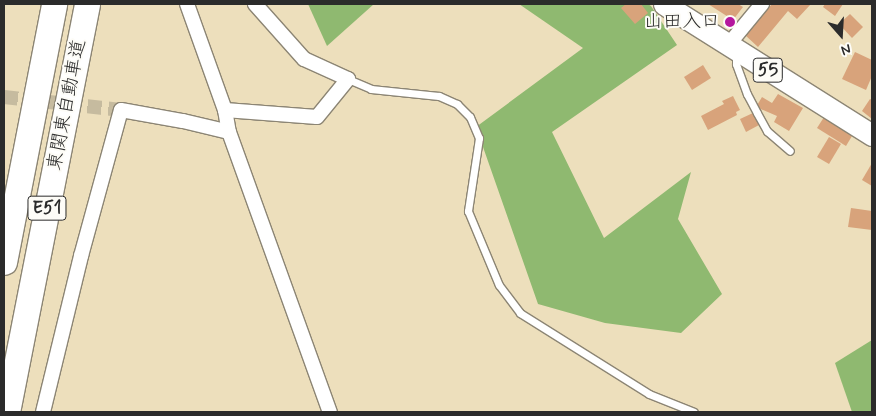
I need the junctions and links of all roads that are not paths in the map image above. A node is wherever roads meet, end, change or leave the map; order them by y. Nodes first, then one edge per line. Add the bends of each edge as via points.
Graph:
1 (54, 4) edge
2 (87, 4) edge
3 (105, 4) edge
4 (186, 4) edge
5 (255, 4) edge
6 (664, 4) edge
7 (762, 4) edge
8 (732, 46) junction
9 (348, 79) junction
10 (225, 110) junction
11 (229, 132) junction
12 (872, 135) edge
13 (790, 151) dead end
14 (55, 166) junction
15 (4, 262) edge
16 (7, 412) edge
17 (43, 412) edge
18 (330, 412) edge
19 (694, 412) edge

1 - 15 highway, 東関東自動車道 / E51
2 - 14 highway, 東関東自動車道 / E51
3 - 14 highway
4 - 10 street
5 - 9 street via 304,58
6 - 8 main road, 55
7 - 8 street
8 - 12 main road, 55
8 - 13 lane via 736,64 757,113 767,131
9 - 10 street via 317,117
9 - 19 lane via 371,89 439,96 457,104 470,117 479,138 468,211 499,285 520,313 649,394
10 - 11 street
11 - 17 street via 121,110
11 - 18 street
14 - 16 highway, 東関東自動車道 / E51

